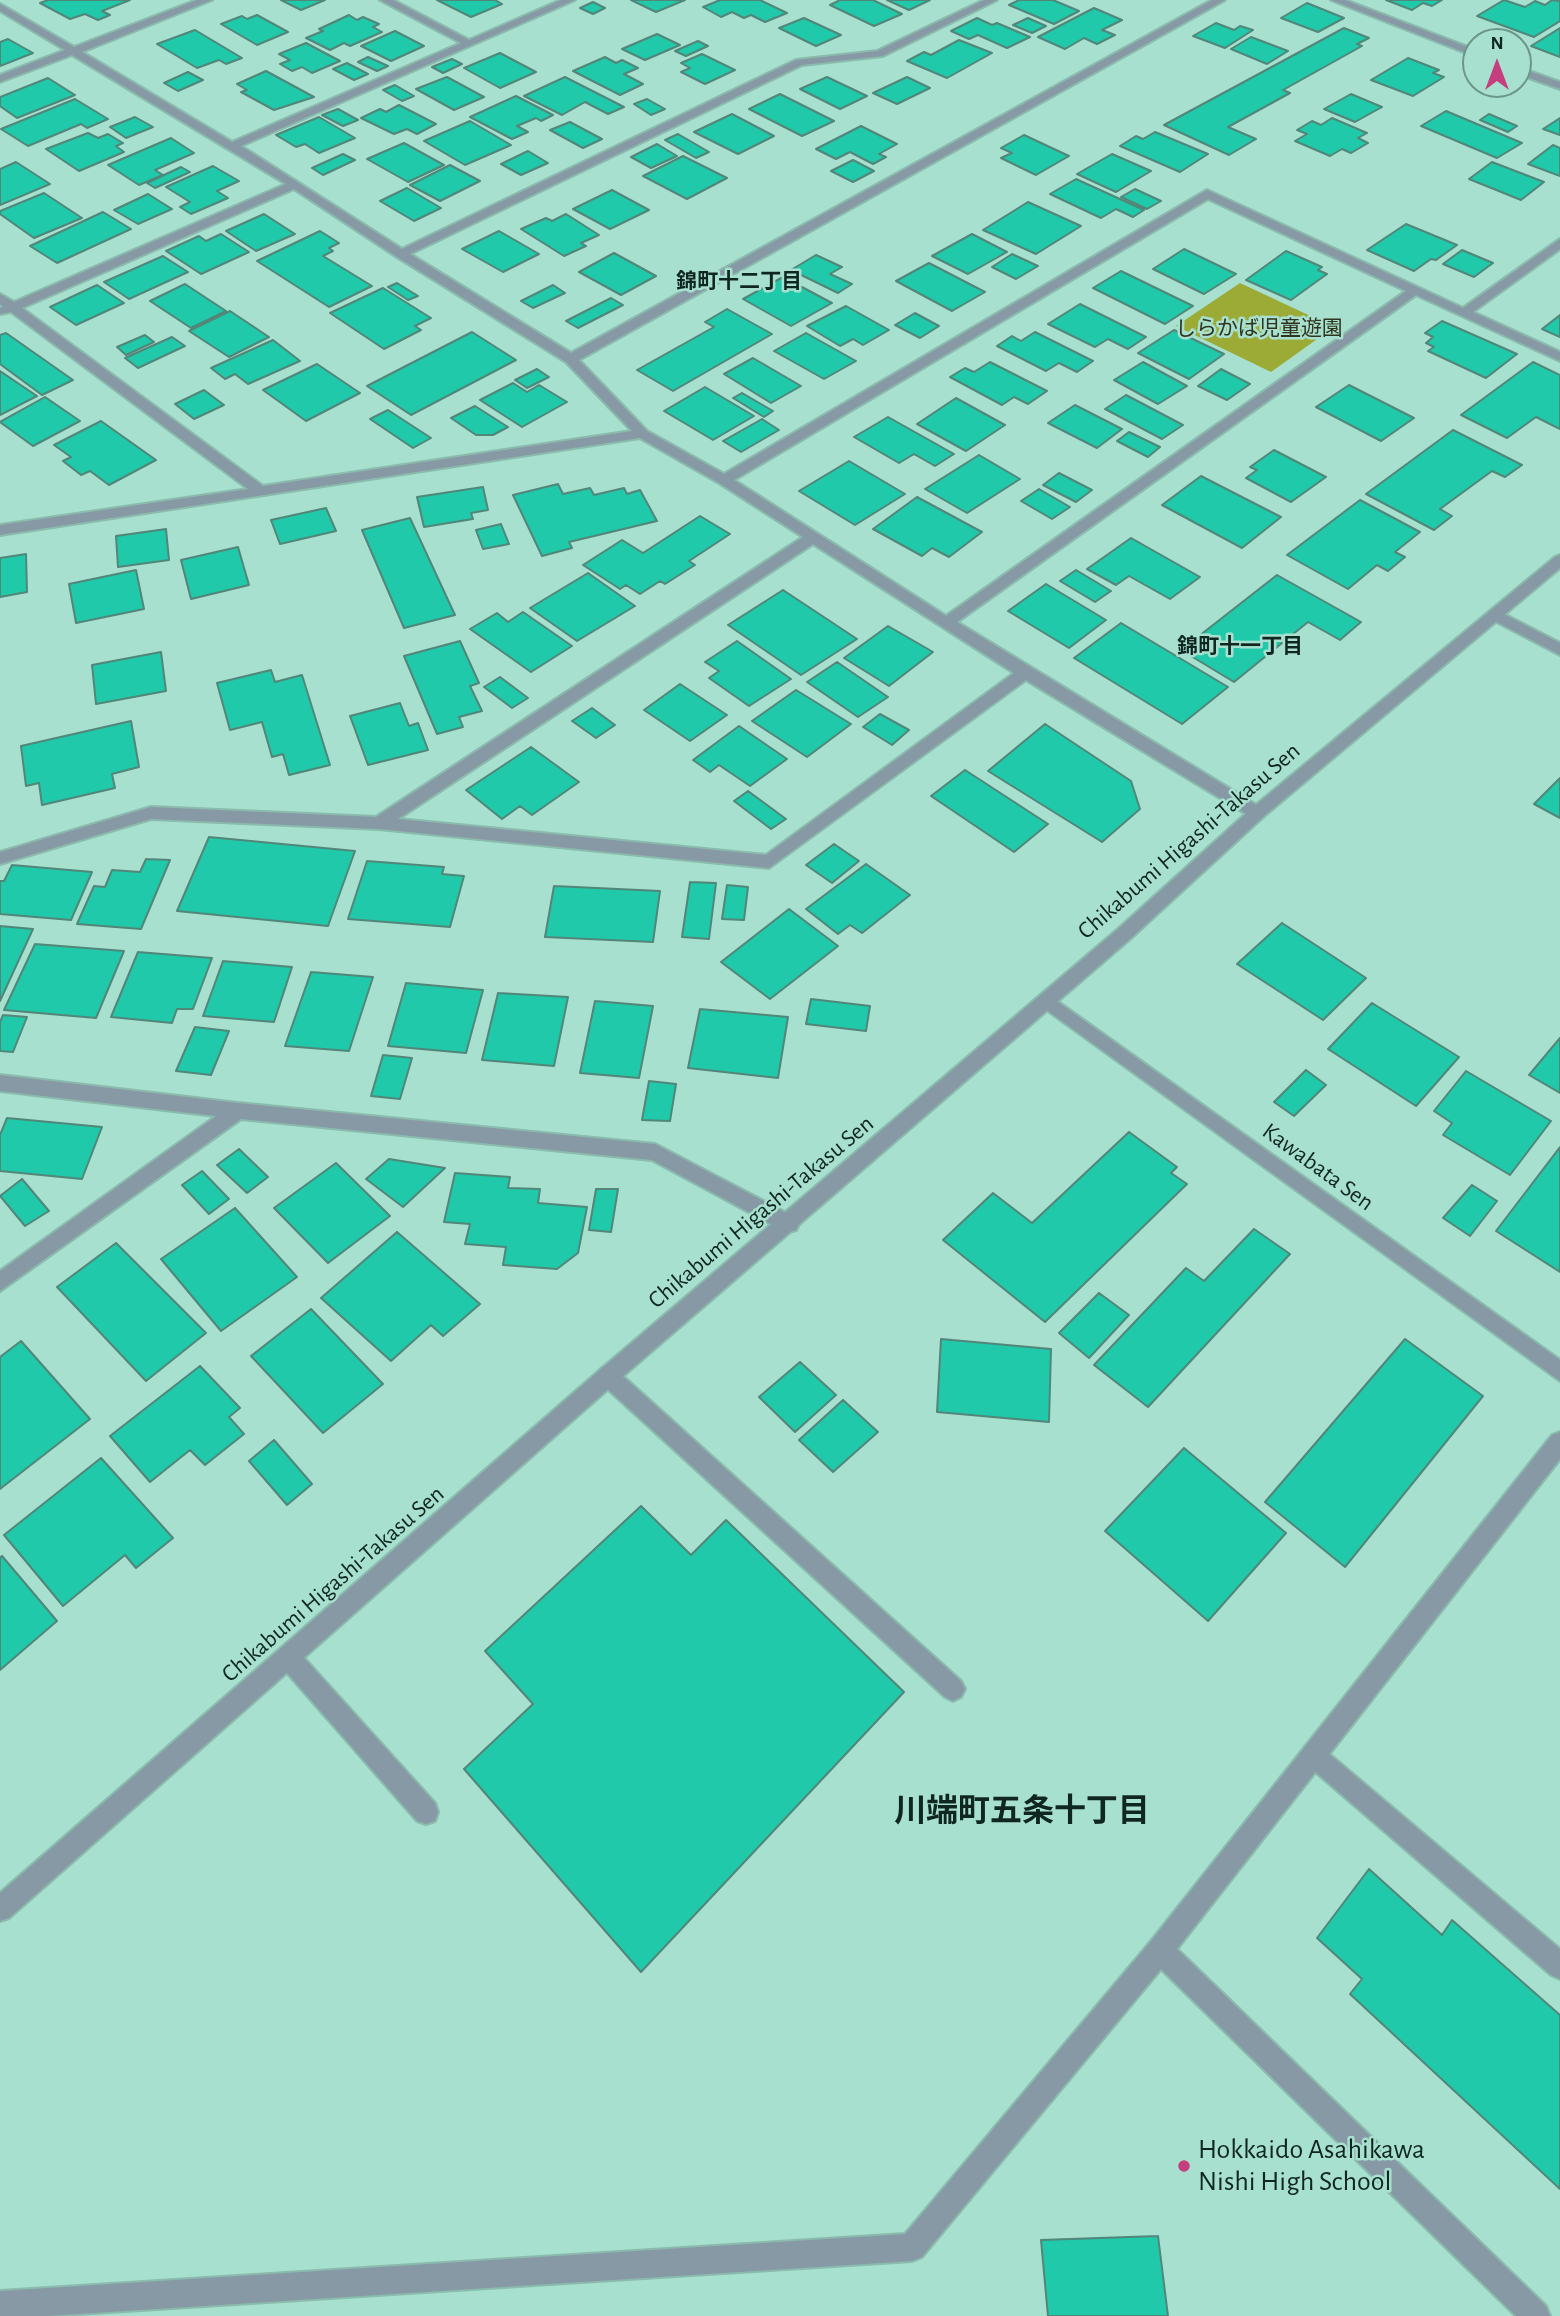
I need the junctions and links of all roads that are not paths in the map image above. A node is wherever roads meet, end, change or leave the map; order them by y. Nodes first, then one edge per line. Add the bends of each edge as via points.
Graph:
1 (207, 0) edge
2 (385, 0) edge
3 (570, 0) edge
4 (992, 0) edge
5 (1220, 0) edge
6 (1336, 0) edge
7 (0, 7) edge
8 (468, 43) junction
9 (1462, 49) edge
10 (76, 51) junction
11 (1532, 75) edge
12 (0, 79) edge
13 (1560, 86) edge
14 (232, 146) junction
15 (295, 184) junction
16 (1560, 243) edge
17 (401, 254) junction
18 (1414, 291) junction
19 (0, 298) edge
20 (7, 310) edge
21 (1464, 313) junction
22 (1560, 357) edge
23 (571, 359) junction
24 (642, 434) junction
25 (724, 480) junction
26 (260, 491) junction
27 (0, 530) edge
28 (813, 537) junction
29 (1560, 560) edge
30 (1496, 615) junction
31 (946, 623) junction
32 (1560, 650) edge
33 (1025, 673) junction
34 (1257, 813) junction
35 (379, 823) junction
36 (0, 858) edge
37 (1047, 1001) junction
38 (0, 1083) edge
39 (238, 1111) junction
40 (789, 1224) junction
41 (0, 1282) edge
42 (1560, 1372) edge
43 (608, 1376) junction
44 (1560, 1442) edge
45 (289, 1658) junction
46 (953, 1689) dead end
47 (1313, 1755) junction
48 (426, 1812) dead end
49 (0, 1909) edge
50 (1160, 1950) junction
51 (1560, 1966) edge
52 (0, 2305) edge
53 (1536, 2316) edge

1 - 10 street
2 - 8 street
3 - 8 street
4 - 17 street via 879,54 800,62
5 - 23 street
6 - 9 street
7 - 10 street
8 - 14 street
10 - 12 street
10 - 14 street
11 - 13 street
14 - 15 street
15 - 17 street
15 - 20 street
16 - 21 street
17 - 23 street
18 - 21 street
18 - 25 street via 1207,194
18 - 31 street
19 - 20 street
20 - 26 street
21 - 22 street
23 - 24 street
24 - 25 street
24 - 26 street
25 - 28 street
26 - 27 street
28 - 31 street
28 - 35 street
29 - 30 street, Chikabumi Higashi-Takasu Sen
30 - 32 street
30 - 34 street, Chikabumi Higashi-Takasu Sen
31 - 33 street
33 - 34 street
33 - 35 street via 769,862
34 - 37 street, Chikabumi Higashi-Takasu Sen
35 - 36 street via 150,813
37 - 40 street, Chikabumi Higashi-Takasu Sen
37 - 42 street, Kawabata Sen
38 - 39 street
39 - 40 street via 655,1152
39 - 41 street
40 - 43 street, Chikabumi Higashi-Takasu Sen
43 - 45 street, Chikabumi Higashi-Takasu Sen
43 - 46 street
44 - 47 street
45 - 48 street
45 - 49 street, Chikabumi Higashi-Takasu Sen
47 - 50 street
47 - 51 street
50 - 52 street via 912,2247
50 - 53 street

